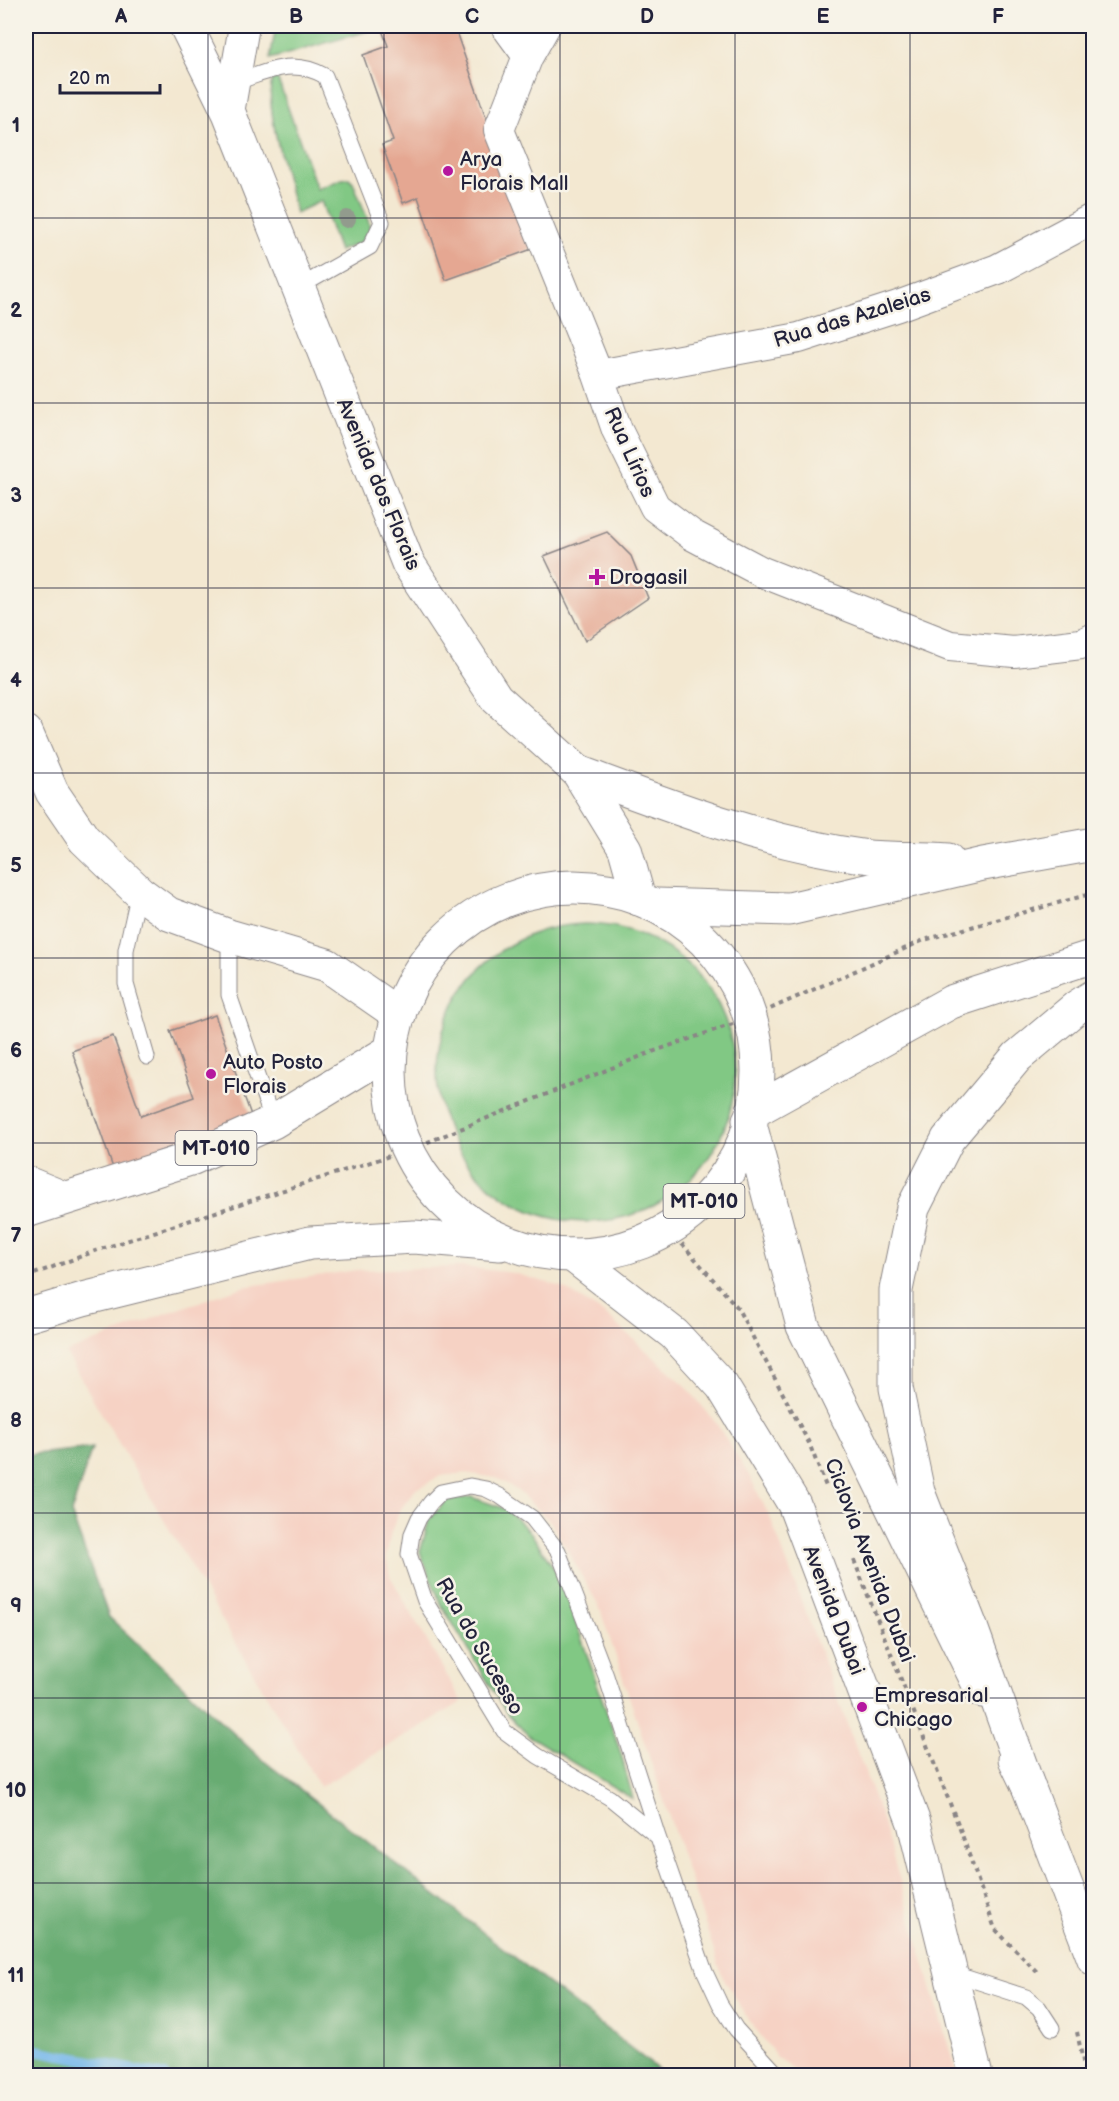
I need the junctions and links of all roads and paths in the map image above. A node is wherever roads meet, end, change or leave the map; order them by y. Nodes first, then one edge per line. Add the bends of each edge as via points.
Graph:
1 (186, 26) edge
2 (244, 26) edge
3 (506, 26) edge
4 (545, 26) edge
5 (528, 56) junction
6 (231, 98) junction
7 (1094, 218) edge
8 (299, 287) junction
9 (598, 375) junction
10 (1094, 638) edge
11 (26, 732) edge
12 (578, 772) junction
13 (1094, 844) edge
14 (983, 864) junction
15 (139, 892) junction
16 (1094, 893) edge
17 (648, 902) junction
18 (229, 936) junction
19 (1094, 957) edge
20 (1094, 996) edge
21 (399, 1015) junction
22 (750, 1018) junction
23 (390, 1051) junction
24 (147, 1057) dead end
25 (750, 1116) junction
26 (273, 1122) junction
27 (408, 1150) junction
28 (26, 1181) edge
29 (65, 1197) junction
30 (26, 1211) edge
31 (670, 1230) junction
32 (506, 1244) junction
33 (572, 1254) junction
34 (26, 1277) edge
35 (26, 1316) edge
36 (830, 1497) dead end
37 (850, 1551) dead end
38 (1028, 1786) junction
39 (658, 1837) junction
40 (1094, 1959) edge
41 (951, 1973) junction
42 (1041, 1977) dead end
43 (1075, 2026) dead end
44 (1052, 2028) dead end
45 (779, 2076) edge
46 (976, 2076) edge
47 (1086, 2076) edge

1 - 6 main road, Avenida dos Florais
2 - 6 street
3 - 5 street
4 - 5 street, Rua Lírios
5 - 9 street, Rua Lírios via 499,130
6 - 8 main road, Avenida dos Florais
6 - 8 lane via 280,67 304,67 325,76 382,222 370,247
7 - 9 street, Rua das Azaleias via 998,269 810,334
8 - 12 main road, Avenida dos Florais via 408,563 496,698
9 - 10 street, Rua Lírios via 617,430 655,507 692,535 762,572 950,646 1014,652 1081,644
11 - 15 main road via 52,792 84,839
12 - 14 main road via 691,814 808,846 863,856
12 - 17 main road, Avenida dos Florais via 625,849
13 - 14 main road, MT-010
14 - 17 main road, MT-010 via 789,909
15 - 18 main road via 169,914
15 - 24 lane via 126,950 126,984
16 - 22 path via 924,940
17 - 21 main road, MT-010 via 582,887 554,886 494,904 443,940
17 - 22 main road, MT-010 via 701,936 734,978
18 - 21 main road via 327,965
18 - 26 lane via 229,995
19 - 25 main road via 951,1002
20 - 38 main road via 1017,1057 948,1139 913,1208 896,1290 896,1388 918,1492
21 - 23 main road, MT-010
22 - 25 main road, MT-010 via 759,1078
22 - 27 path via 649,1053
23 - 26 main road, MT-010
23 - 27 main road, MT-010 via 392,1106
25 - 31 main road, MT-010 via 736,1161 712,1194
25 - 38 main road via 803,1326
26 - 29 main road, MT-010 via 193,1158
27 - 32 main road, MT-010 via 447,1206
27 - 34 path
28 - 29 street
29 - 30 main road, MT-010
31 - 33 main road, MT-010 via 601,1251
31 - 36 path, Ciclovia Avenida Dubai via 737,1307 809,1443
32 - 33 main road, MT-010
32 - 35 main road, MT-010 via 414,1237 310,1243
33 - 41 main road, Avenida Dubai via 674,1334 722,1386 794,1504 914,1823
37 - 42 path, Ciclovia Avenida Dubai via 996,1929
38 - 40 main road
39 - 39 lane, Rua do Sucesso via 606,1676 558,1551 532,1518 500,1496 470,1486 441,1492 419,1518 409,1554 425,1601 504,1731 538,1756 610,1797
39 - 45 lane, Rua do Sucesso via 720,2004 736,2029
41 - 44 lane via 1026,1997
41 - 46 main road, Avenida Dubai
43 - 47 path

